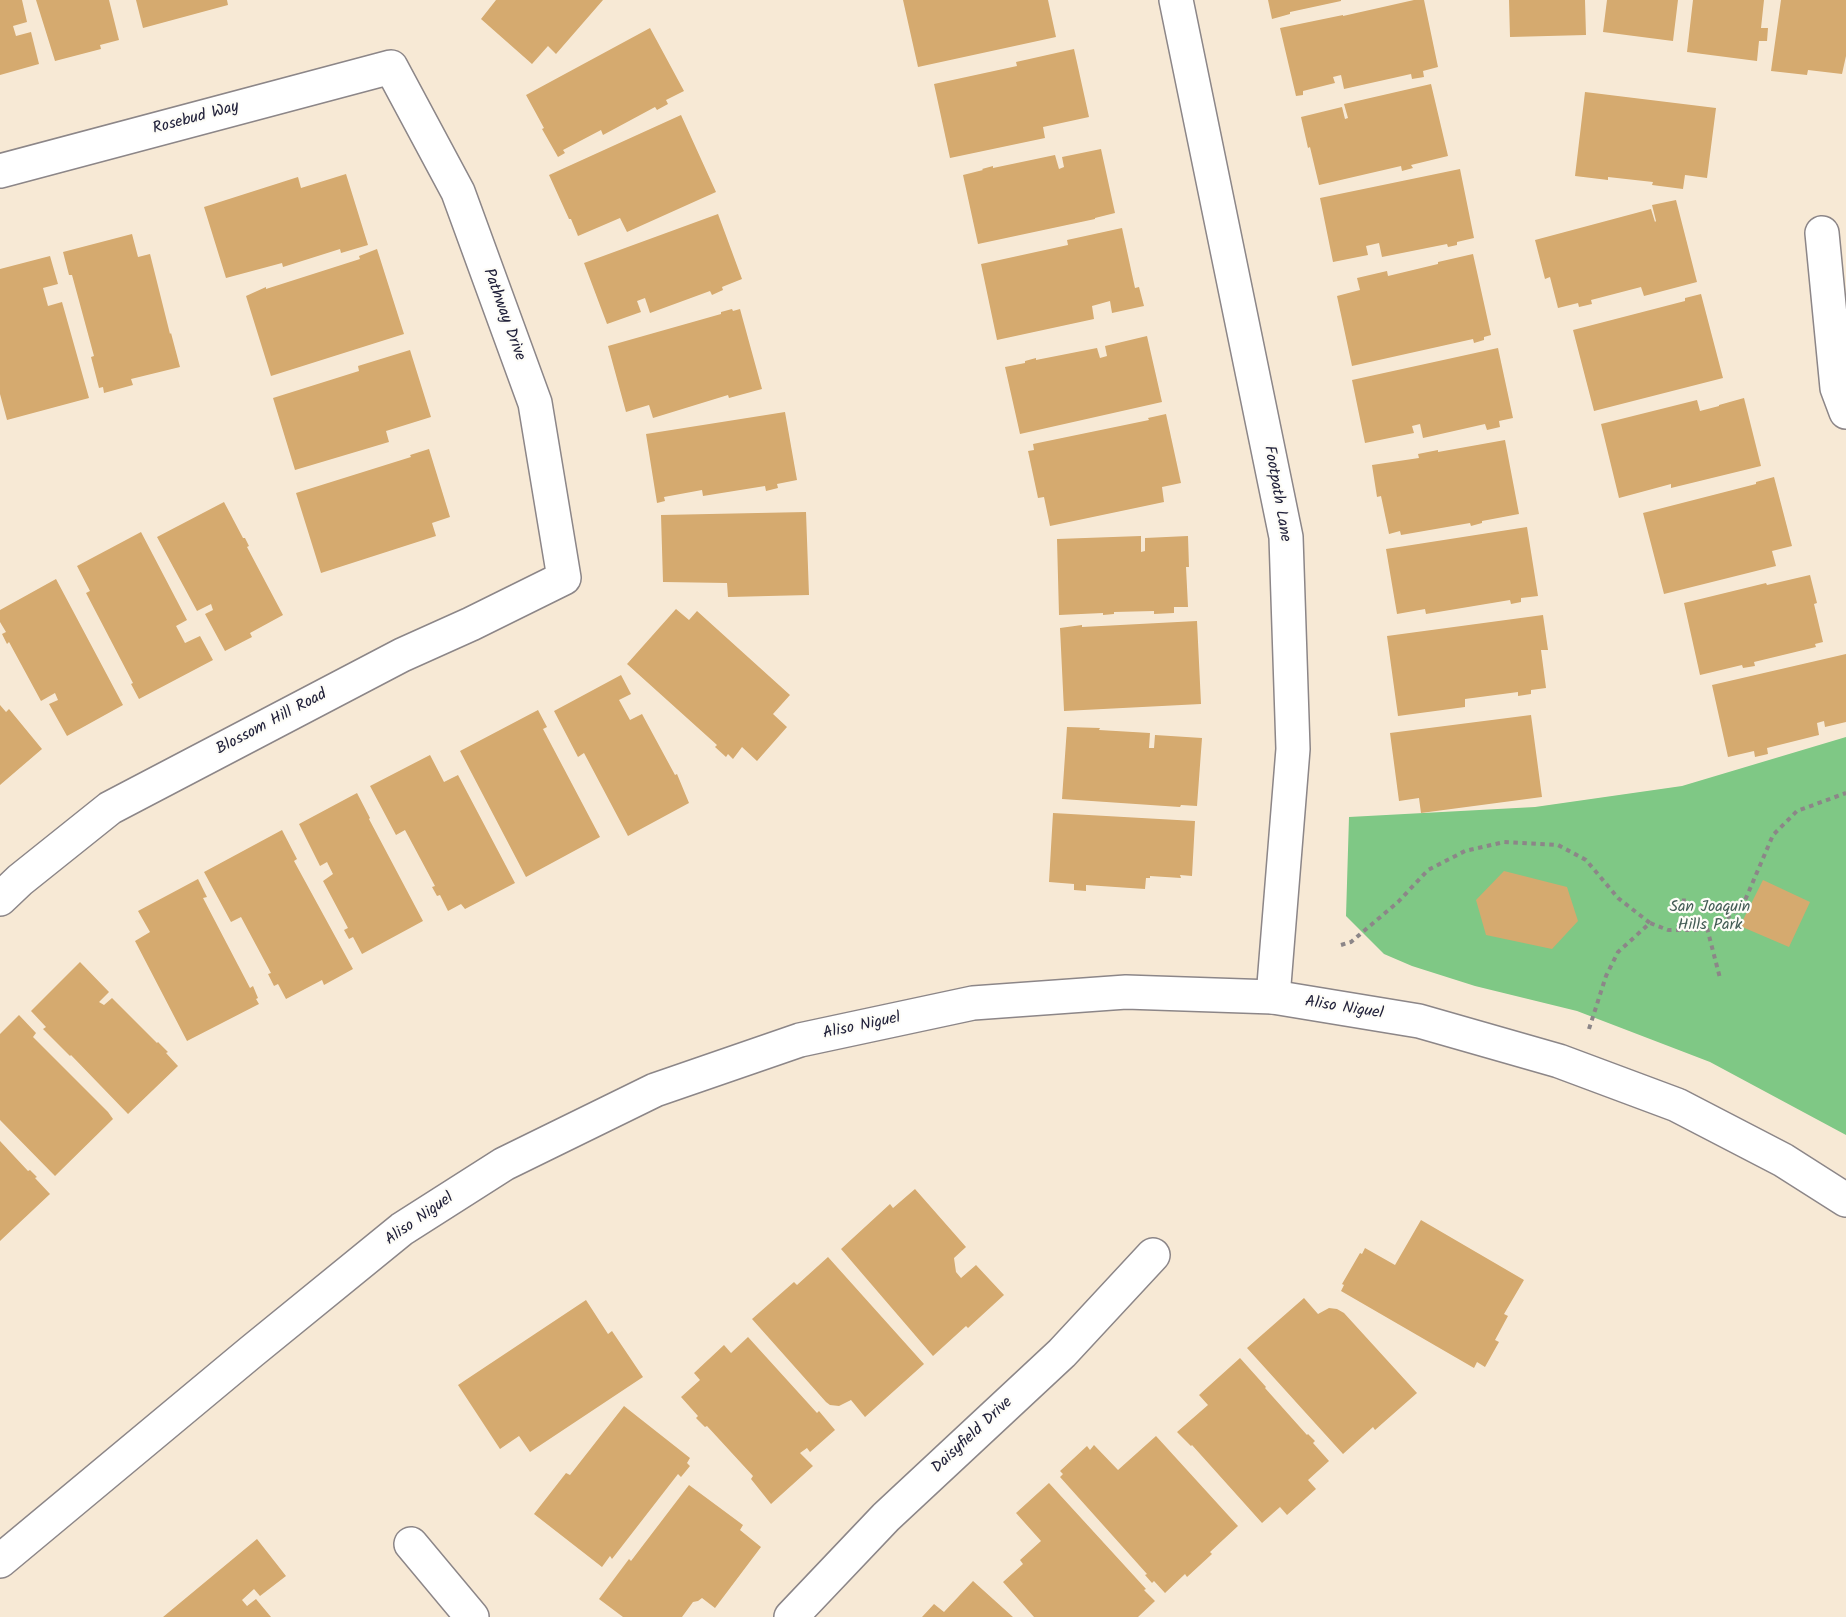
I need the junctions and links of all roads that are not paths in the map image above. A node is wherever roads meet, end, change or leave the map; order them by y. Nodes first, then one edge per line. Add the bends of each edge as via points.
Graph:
1 (1176, 0) edge
2 (391, 67) joint
3 (0, 171) edge
4 (1822, 233) dead end
5 (1846, 412) edge
6 (564, 578) joint
7 (0, 899) edge
8 (1273, 997) junction
9 (1846, 1200) edge
10 (1154, 1255) dead end
11 (411, 1544) dead end
12 (0, 1561) edge
13 (472, 1617) edge
14 (791, 1617) edge

1 - 8 street, Footpath Lane via 1286,537 1293,749
2 - 3 street, Rosebud Way
2 - 6 street, Pathway Drive via 458,192 535,403
4 - 5 street via 1837,388
6 - 7 street, Blossom Hill Road via 402,655 110,808
8 - 9 street, Aliso Niguel via 1419,1021 1559,1061 1677,1105 1783,1160
8 - 12 street, Aliso Niguel via 1126,992 974,1004 800,1040 655,1090 504,1164 402,1229
10 - 14 street, Daisyfield Drive via 1062,1353 886,1517
11 - 13 street

